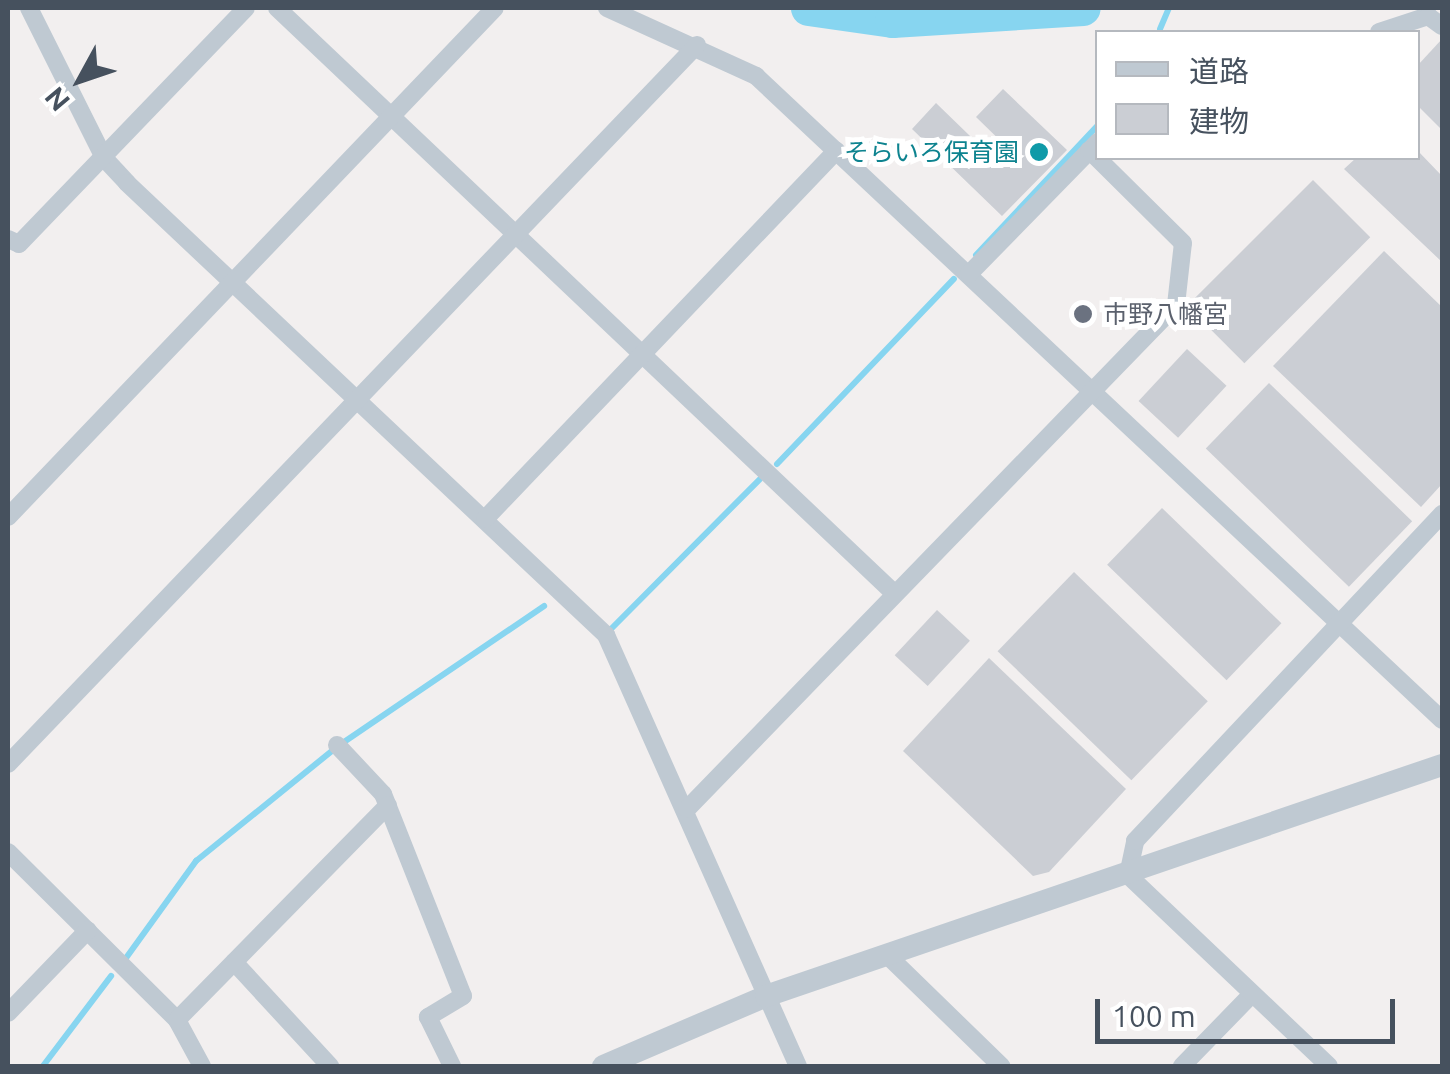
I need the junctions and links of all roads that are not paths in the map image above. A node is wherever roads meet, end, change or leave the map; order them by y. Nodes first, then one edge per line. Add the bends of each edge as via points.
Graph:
1 (29, 8) edge
2 (246, 8) edge
3 (277, 8) edge
4 (495, 8) edge
5 (608, 8) edge
6 (1442, 26) edge
7 (1385, 30) edge
8 (697, 45) junction
9 (392, 116) junction
10 (1093, 146) edge
11 (836, 151) junction
12 (104, 158) junction
13 (1106, 160) edge
14 (515, 234) junction
15 (8, 239) edge
16 (969, 274) junction
17 (234, 282) junction
18 (642, 354) junction
19 (1087, 390) junction
20 (358, 400) junction
21 (1442, 514) edge
22 (8, 516) edge
23 (485, 520) junction
24 (894, 594) junction
25 (1337, 624) junction
26 (1442, 720) edge
27 (337, 746) dead end
28 (8, 764) edge
29 (1442, 765) edge
30 (388, 805) junction
31 (687, 809) junction
32 (8, 852) edge
33 (1128, 875) junction
34 (88, 930) junction
35 (886, 954) junction
36 (234, 962) junction
37 (1252, 994) junction
38 (766, 996) junction
39 (8, 1012) edge
40 (177, 1020) junction
41 (202, 1066) edge
42 (330, 1066) edge
43 (452, 1066) edge
44 (603, 1066) edge
45 (798, 1066) edge
46 (1001, 1066) edge
47 (1182, 1066) edge
48 (1328, 1066) edge

1 - 12 street
2 - 12 street
3 - 9 street
4 - 9 street
5 - 8 street
6 - 7 street via 1428,16
8 - 11 street via 756,76
8 - 14 street
9 - 14 street
9 - 17 street
10 - 16 street
11 - 16 street
11 - 18 street
12 - 15 street via 19,244
12 - 17 street
13 - 19 street via 1183,243 1176,304
14 - 18 street
14 - 20 street
16 - 19 street
17 - 20 street
17 - 22 street
18 - 23 street
18 - 24 street
19 - 24 street
19 - 25 street
20 - 23 street
20 - 28 street
21 - 25 street
23 - 31 street via 606,635
24 - 31 street
25 - 26 street
25 - 33 street via 1135,842
27 - 30 street
29 - 33 street
30 - 36 street
30 - 43 street via 463,996 428,1017
31 - 38 street
32 - 34 street
33 - 35 street
33 - 37 street
34 - 39 street
34 - 40 street
35 - 38 street
35 - 46 street
36 - 40 street
36 - 42 street
37 - 47 street
37 - 48 street
38 - 44 street
38 - 45 street
40 - 41 street

